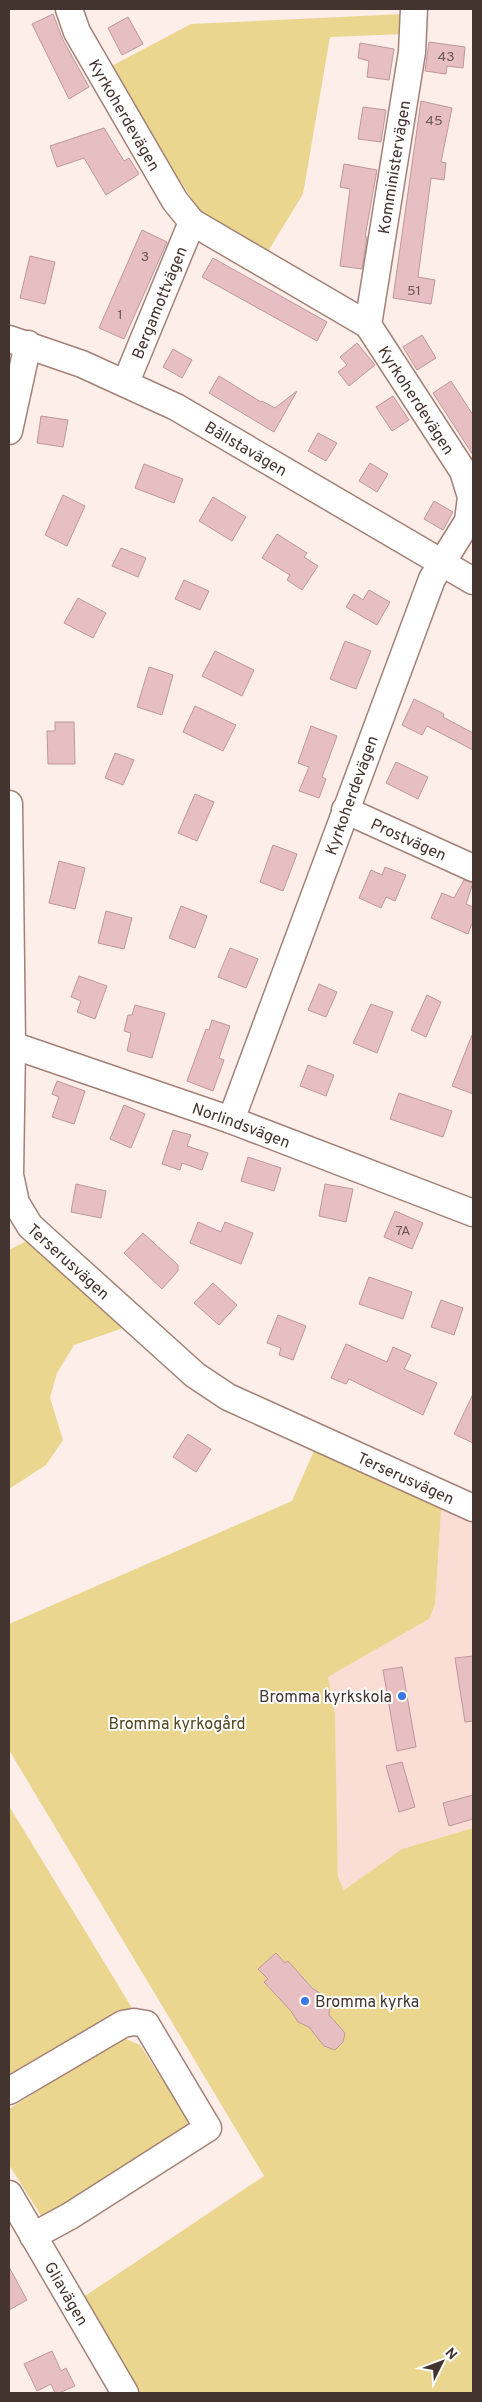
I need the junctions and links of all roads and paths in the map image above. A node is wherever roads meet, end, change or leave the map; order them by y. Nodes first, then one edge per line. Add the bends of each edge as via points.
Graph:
1 (69, 9) edge
2 (414, 9) edge
3 (192, 222) junction
4 (368, 326) junction
5 (18, 342) edge
6 (126, 382) junction
7 (9, 432) edge
8 (441, 562) junction
9 (473, 581) edge
10 (9, 804) edge
11 (345, 810) junction
12 (473, 868) edge
13 (10, 1044) edge
14 (231, 1120) junction
15 (473, 1213) edge
16 (473, 1508) edge
17 (9, 2091) edge
18 (9, 2194) edge
19 (33, 2236) junction
20 (125, 2393) edge

1 - 3 street, Kyrkoherdevägen via 77,32 175,201
2 - 4 street, Komministervägen via 412,52
3 - 4 street, Kyrkoherdevägen
3 - 6 street, Bergamottvägen
4 - 8 street, Kyrkoherdevägen via 463,471 471,497 468,521
5 - 6 street, Bällstavägen
5 - 7 street
6 - 8 street, Bällstavägen via 176,407
8 - 9 street, Bällstavägen
8 - 11 street, Kyrkoherdevägen
10 - 13 street, Terserusvägen
11 - 12 street, Prostvägen
11 - 14 street, Kyrkoherdevägen
13 - 14 street, Norlindsvägen
13 - 16 street, Terserusvägen via 10,1175 16,1203 30,1226 195,1375 228,1396
14 - 15 street, Norlindsvägen
17 - 19 street via 123,2024 146,2024 208,2128
18 - 19 street, Gliavägen
19 - 20 street, Gliavägen

